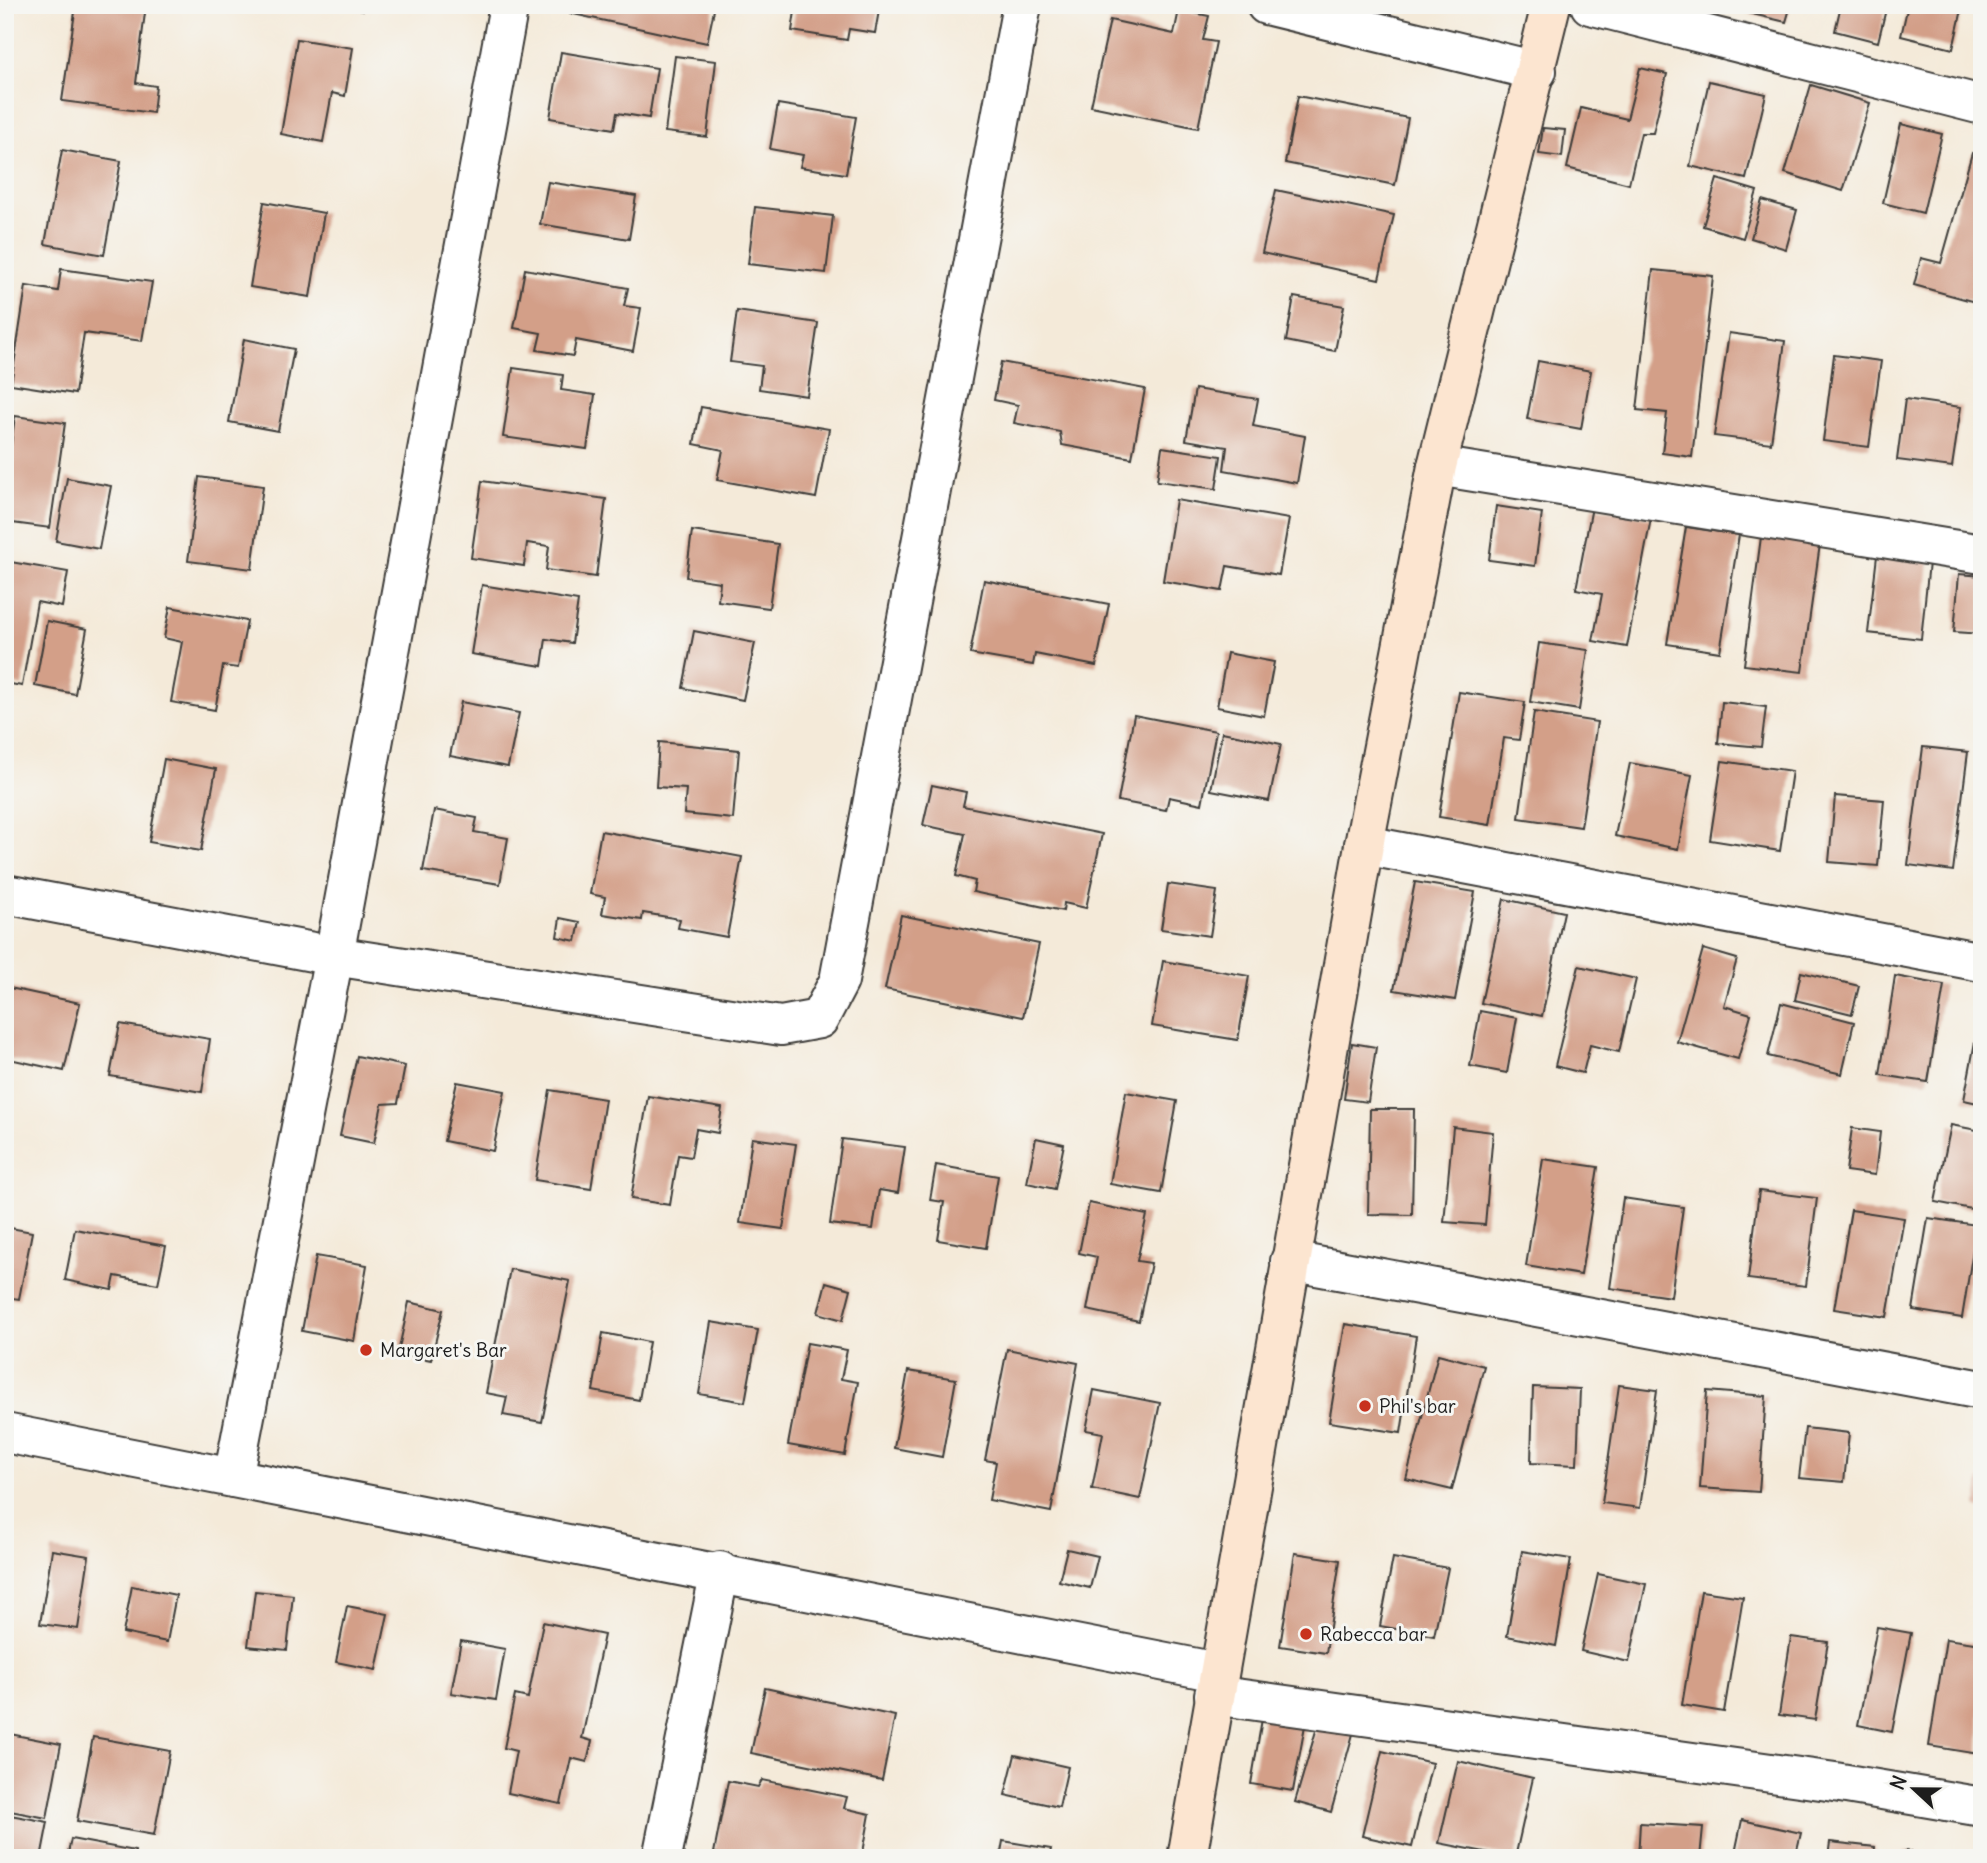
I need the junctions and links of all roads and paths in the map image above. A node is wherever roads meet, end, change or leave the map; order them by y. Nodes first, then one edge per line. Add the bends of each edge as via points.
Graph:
1 (509, 5) edge
2 (1022, 5) edge
3 (1266, 5) edge
4 (1551, 5) edge
5 (1590, 5) edge
6 (1537, 71) junction
7 (1982, 105) edge
8 (1437, 466) junction
9 (1982, 554) edge
10 (1364, 845) junction
11 (5, 894) edge
12 (334, 956) junction
13 (1982, 962) edge
14 (1290, 1261) junction
15 (1982, 1390) edge
16 (5, 1433) edge
17 (233, 1478) junction
18 (720, 1572) junction
19 (1215, 1683) junction
20 (1982, 1807) edge
21 (662, 1858) edge
22 (1187, 1858) edge

1 - 12 street
2 - 12 street via 839,981 819,1019 782,1026
3 - 6 street
4 - 6 street
5 - 7 street
6 - 8 street
8 - 9 street
8 - 10 street
10 - 13 street
10 - 14 street
11 - 12 street
12 - 17 street
14 - 15 street
14 - 19 street
16 - 17 street
17 - 18 street
18 - 19 street
18 - 21 street
19 - 20 street
19 - 22 street

